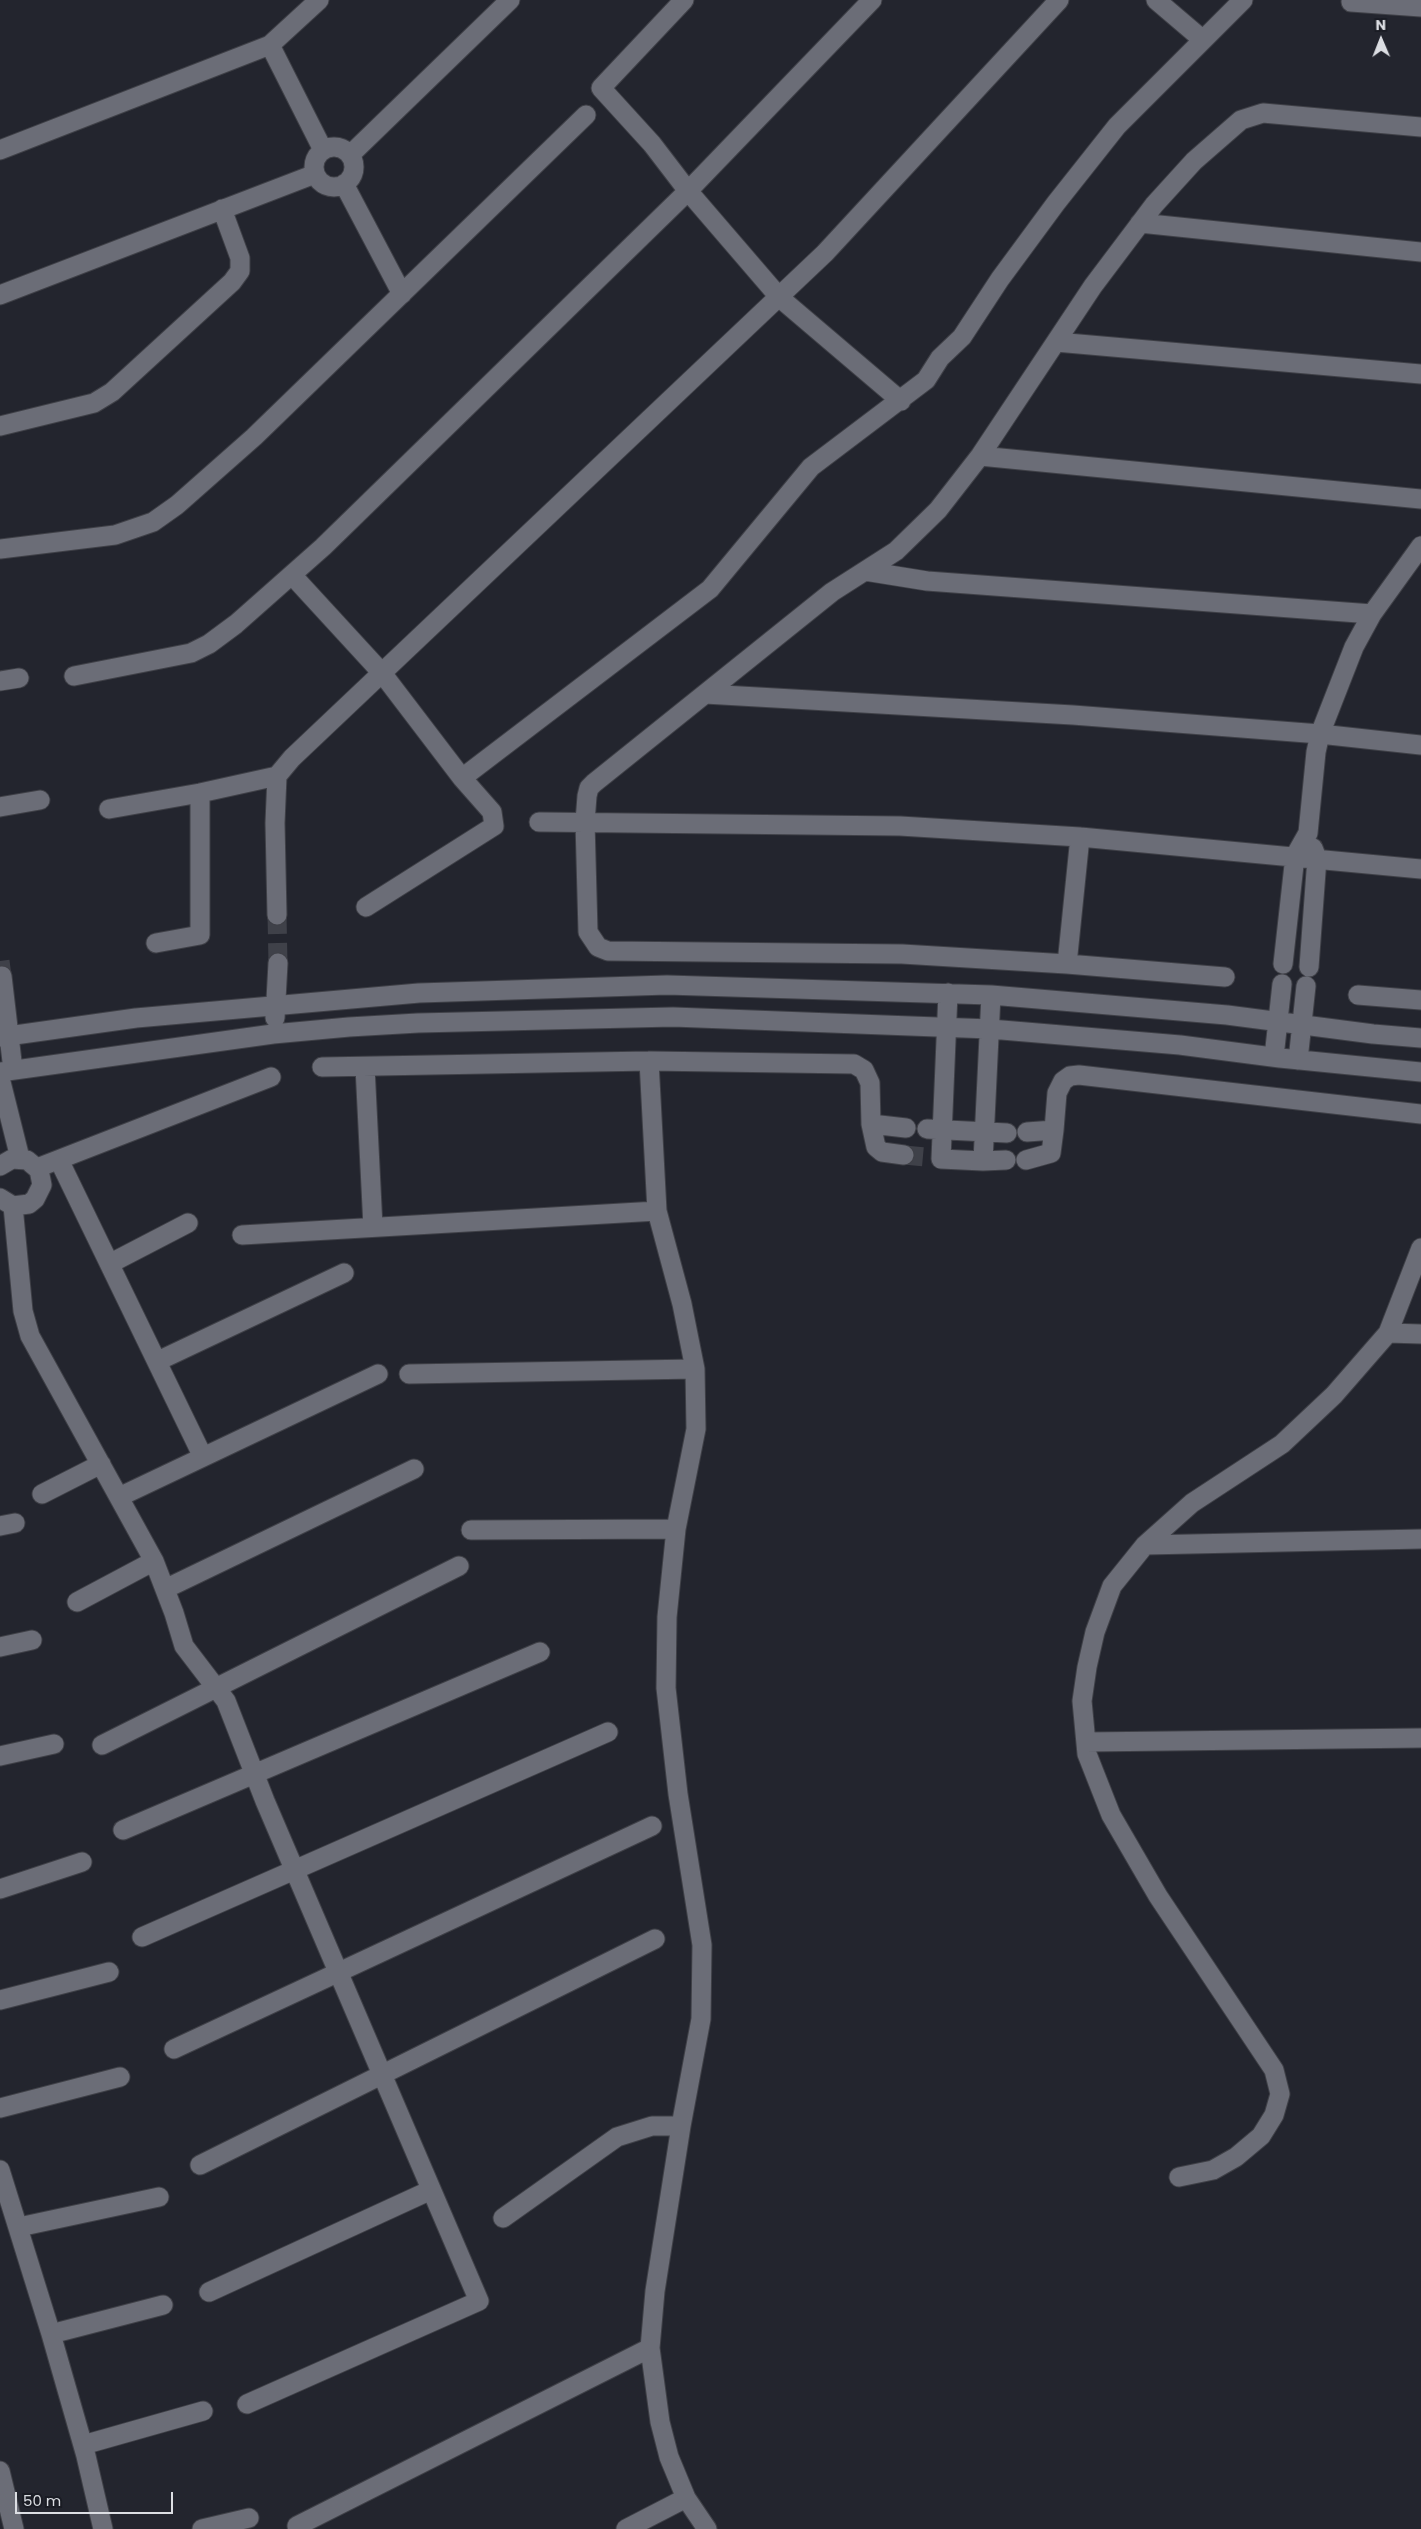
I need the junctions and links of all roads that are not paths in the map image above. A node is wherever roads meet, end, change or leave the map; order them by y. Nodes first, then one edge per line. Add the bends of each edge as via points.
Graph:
1 (319, 0) edge
2 (510, 0) edge
3 (684, 0) edge
4 (872, 0) edge
5 (1059, 0) edge
6 (1156, 0) edge
7 (1243, 0) edge
8 (1351, 2) dead end
9 (1421, 7) edge
10 (1203, 40) junction
11 (270, 45) junction
12 (586, 115) dead end
13 (1421, 127) edge
14 (0, 150) edge
15 (323, 150) junction
16 (350, 155) junction
17 (316, 174) junction
18 (344, 184) junction
19 (688, 191) junction
20 (222, 210) junction
21 (1140, 223) junction
22 (1421, 252) edge
23 (402, 294) junction
24 (0, 296) edge
25 (780, 298) junction
26 (1056, 342) junction
27 (1421, 374) edge
28 (901, 401) junction
29 (0, 426) edge
30 (980, 456) junction
31 (1421, 499) edge
32 (1421, 546) edge
33 (0, 549) edge
34 (865, 571) junction
35 (292, 576) junction
36 (1372, 614) junction
37 (382, 673) junction
38 (74, 676) dead end
39 (19, 678) dead end
40 (0, 681) edge
41 (705, 694) junction
42 (1320, 734) junction
43 (1421, 745) edge
44 (277, 776) junction
45 (462, 778) junction
46 (200, 793) junction
47 (40, 800) dead end
48 (0, 807) edge
49 (109, 809) dead end
50 (538, 822) dead end
51 (585, 822) junction
52 (1308, 833) junction
53 (1080, 837) junction
54 (1295, 856) junction
55 (1317, 858) junction
56 (1421, 869) edge
57 (366, 907) dead end
58 (277, 915) tunnel mouth
59 (156, 943) dead end
60 (278, 963) tunnel mouth
61 (1067, 964) junction
62 (1308, 968) junction
63 (2, 976) dead end
64 (1225, 977) dead end
65 (1282, 984) dead end
66 (948, 994) junction
67 (991, 995) junction
68 (1358, 995) dead end
69 (1421, 1000) edge
70 (276, 1006) junction
71 (1278, 1022) junction
72 (1303, 1024) junction
73 (946, 1028) junction
74 (990, 1029) junction
75 (273, 1034) junction
76 (5, 1036) edge
77 (1421, 1038) edge
78 (1274, 1057) junction
79 (1298, 1060) junction
80 (649, 1061) junction
81 (322, 1067) dead end
82 (365, 1067) junction
83 (1421, 1072) edge
84 (4, 1073) edge
85 (271, 1077) dead end
86 (1421, 1114) edge
87 (871, 1124) junction
88 (906, 1128) dead end
89 (934, 1130) junction
90 (1054, 1130) junction
91 (984, 1132) junction
92 (1027, 1132) dead end
93 (1007, 1133) dead end
94 (904, 1155) tunnel mouth
95 (20, 1158) junction
96 (59, 1160) junction
97 (1006, 1160) dead end
98 (1026, 1160) dead end
99 (983, 1161) junction
100 (0, 1166) edge
101 (37, 1168) junction
102 (7, 1202) edge
103 (657, 1211) junction
104 (188, 1222) dead end
105 (373, 1227) junction
106 (242, 1236) dead end
107 (1421, 1248) edge
108 (111, 1263) junction
109 (344, 1273) dead end
110 (1388, 1333) junction
111 (1421, 1334) edge
112 (158, 1360) junction
113 (695, 1368) junction
114 (378, 1374) dead end
115 (409, 1374) dead end
116 (203, 1457) junction
117 (101, 1464) junction
118 (414, 1469) dead end
119 (42, 1494) dead end
120 (119, 1497) junction
121 (676, 1529) junction
122 (471, 1530) dead end
123 (1421, 1540) edge
124 (1145, 1545) junction
125 (154, 1561) junction
126 (459, 1566) dead end
127 (165, 1589) junction
128 (77, 1602) dead end
129 (32, 1640) dead end
130 (0, 1646) edge
131 (540, 1652) dead end
132 (215, 1688) junction
133 (608, 1732) dead end
134 (1421, 1738) edge
135 (1086, 1742) junction
136 (54, 1744) dead end
137 (102, 1745) dead end
138 (0, 1756) edge
139 (255, 1774) junction
140 (652, 1826) dead end
141 (123, 1830) dead end
142 (82, 1862) dead end
143 (295, 1870) junction
144 (0, 1889) edge
145 (142, 1938) dead end
146 (655, 1939) dead end
147 (108, 1972) dead end
148 (338, 1972) junction
149 (0, 2000) edge
150 (174, 2049) dead end
151 (382, 2074) junction
152 (120, 2077) dead end
153 (0, 2108) edge
154 (681, 2126) junction
155 (200, 2165) dead end
156 (0, 2174) edge
157 (1179, 2177) dead end
158 (431, 2190) junction
159 (159, 2197) dead end
160 (503, 2218) dead end
161 (19, 2227) junction
162 (209, 2292) dead end
163 (163, 2305) dead end
164 (51, 2334) junction
165 (650, 2348) junction
166 (247, 2404) dead end
167 (203, 2411) dead end
168 (83, 2445) junction
169 (0, 2471) edge
170 (686, 2498) junction
171 (249, 2518) dead end
172 (8, 2524) edge
173 (297, 2526) dead end
174 (103, 2529) edge
175 (202, 2529) edge
176 (626, 2529) edge
177 (707, 2529) edge

1 - 11 street
2 - 16 street
3 - 19 street via 601,88 652,144
4 - 19 street
5 - 25 street
6 - 10 street
7 - 10 street
8 - 9 street
10 - 28 street via 1117,126 1050,210 962,337 940,358 926,380
11 - 14 street
11 - 15 street
12 - 23 street
13 - 21 street via 1263,113 1242,120 1194,161
15 - 16 street via 338,147
15 - 17 street via 314,166
16 - 18 street via 354,166 352,176
17 - 18 street via 328,186
17 - 20 street
18 - 23 street
19 - 25 street
19 - 35 street
20 - 24 street
20 - 29 street via 240,258 240,271 232,282 112,392 94,403
21 - 22 street
21 - 26 street
23 - 33 street via 254,437 153,522 115,535
25 - 28 street
25 - 37 street
26 - 27 street
26 - 30 street
28 - 45 street via 811,467 710,589
30 - 31 street
30 - 34 street via 938,510 896,551
32 - 36 street
34 - 36 street via 927,581
34 - 41 street via 832,592
35 - 37 street
35 - 38 street via 236,624 191,654
36 - 42 street via 1350,654
37 - 44 street
37 - 45 street
39 - 40 street
41 - 42 street via 933,705
41 - 51 street via 589,788
42 - 43 street
42 - 52 street
44 - 46 street
44 - 58 street
45 - 57 street via 492,812 494,826
46 - 49 street
46 - 59 street via 200,935
47 - 48 street
50 - 51 street
51 - 53 street via 900,826
51 - 61 street via 588,932 598,947 608,951 902,954
52 - 54 street
52 - 55 street
53 - 54 street
53 - 61 street
54 - 55 street
54 - 62 street via 1284,957
55 - 56 street
55 - 62 street
60 - 70 street
61 - 64 street
62 - 72 street
63 - 76 street
65 - 71 street
66 - 67 street
66 - 70 street via 667,985 419,993
66 - 73 street
67 - 71 street
67 - 74 street
68 - 69 street
70 - 75 street
70 - 76 street via 136,1018
71 - 72 street
71 - 78 street
72 - 77 street
72 - 79 street
73 - 74 street
73 - 75 street via 673,1017 418,1022
73 - 89 street
74 - 78 street via 1180,1045
74 - 91 street
75 - 84 street
76 - 84 street
78 - 79 street
79 - 83 street
80 - 82 street
80 - 87 street via 854,1064 864,1070 870,1083
80 - 103 street
81 - 82 street
82 - 105 street
84 - 95 street
85 - 96 street
86 - 90 street via 1079,1075 1063,1081 1057,1093
87 - 88 street
87 - 94 street via 876,1147 882,1152
89 - 91 street
89 - 99 street via 933,1158
90 - 92 street
90 - 98 street via 1052,1153
91 - 93 street
91 - 99 street
95 - 100 street
95 - 101 street
96 - 101 street
96 - 108 street
97 - 99 street
101 - 102 street via 42,1178 40,1193 28,1204
102 - 117 street via 22,1311 30,1336
103 - 105 street
103 - 113 street
104 - 108 street
105 - 106 street
107 - 110 street
108 - 112 street
109 - 112 street
110 - 111 street
110 - 124 street via 1334,1395 1282,1444 1192,1503
112 - 116 street
113 - 115 street
113 - 121 street via 696,1429
114 - 116 street
116 - 120 street
117 - 119 street
117 - 120 street
118 - 127 street
120 - 125 street
121 - 122 street
121 - 154 street via 667,1617 666,1688 678,1794 702,1946 701,2018
123 - 124 street
124 - 135 street via 1112,1586 1095,1632 1082,1702
125 - 127 street
125 - 128 street
126 - 132 street
127 - 132 street via 184,1646
129 - 130 street
131 - 139 street
132 - 137 street
132 - 139 street via 226,1701
133 - 143 street
134 - 135 street
135 - 157 street via 1087,1754 1111,1816 1158,1896 1274,2070 1280,2094 1274,2115 1261,2136 1236,2157 1213,2170
136 - 138 street
139 - 141 street
139 - 143 street
140 - 148 street
142 - 144 street
143 - 145 street
143 - 148 street
146 - 151 street
147 - 149 street
148 - 150 street
148 - 151 street
151 - 155 street
151 - 158 street
152 - 153 street
154 - 160 street via 652,2126 617,2137
154 - 165 street via 655,2291
156 - 161 street
158 - 162 street
158 - 166 street via 479,2301
159 - 161 street
161 - 164 street
163 - 164 street
164 - 168 street
165 - 170 street via 660,2422 669,2457
165 - 173 street
167 - 168 street
168 - 174 street
169 - 172 street
170 - 176 street
170 - 177 street
171 - 175 street

